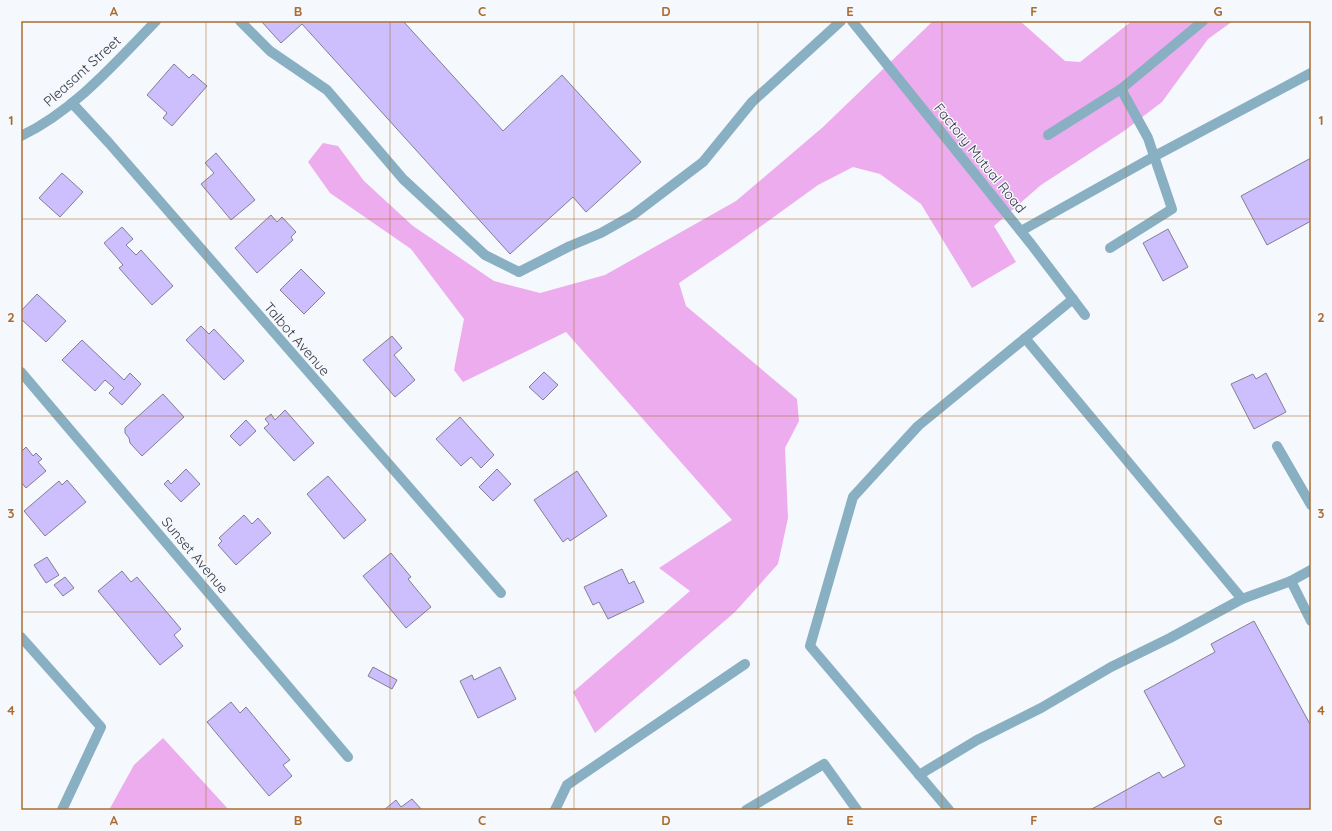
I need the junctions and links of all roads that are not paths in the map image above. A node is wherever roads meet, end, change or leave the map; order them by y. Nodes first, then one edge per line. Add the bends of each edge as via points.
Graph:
1 (156, 21) edge
2 (240, 21) edge
3 (841, 21) edge
4 (852, 21) edge
5 (1202, 21) edge
6 (1311, 73) edge
7 (1121, 89) junction
8 (72, 103) junction
9 (1048, 135) dead end
10 (21, 136) edge
11 (1153, 157) junction
12 (1022, 231) junction
13 (1110, 248) dead end
14 (1073, 299) junction
15 (1085, 315) dead end
16 (1026, 338) junction
17 (21, 372) edge
18 (1277, 446) dead end
19 (1311, 505) edge
20 (1311, 570) edge
21 (1291, 581) junction
22 (501, 593) dead end
23 (1242, 599) junction
24 (1311, 621) edge
25 (21, 637) edge
26 (745, 664) dead end
27 (348, 757) dead end
28 (920, 775) junction
29 (62, 810) edge
30 (555, 810) edge
31 (746, 810) edge
32 (857, 810) edge
33 (949, 810) edge

1 - 8 street, Pleasant Street
2 - 3 street via 270,51 327,90 403,179 485,255 519,272 633,215 703,162 752,102
4 - 12 street, Factory Mutual Road
5 - 7 street
6 - 11 street
7 - 9 street
7 - 11 street via 1148,138
8 - 10 street, Pleasant Street via 38,128
8 - 22 street, Talbot Avenue
11 - 12 street
11 - 13 street via 1172,209
12 - 14 street, Factory Mutual Road
14 - 15 street, Factory Mutual Road
14 - 16 street
16 - 23 street
16 - 28 street via 918,426 853,497 810,646
17 - 27 street, Sunset Avenue
18 - 19 street
20 - 21 street
21 - 23 street
21 - 24 street
23 - 28 street via 1110,667 1041,708 977,740
25 - 29 street via 101,728
26 - 30 street via 567,785
28 - 33 street
31 - 32 street via 824,764

